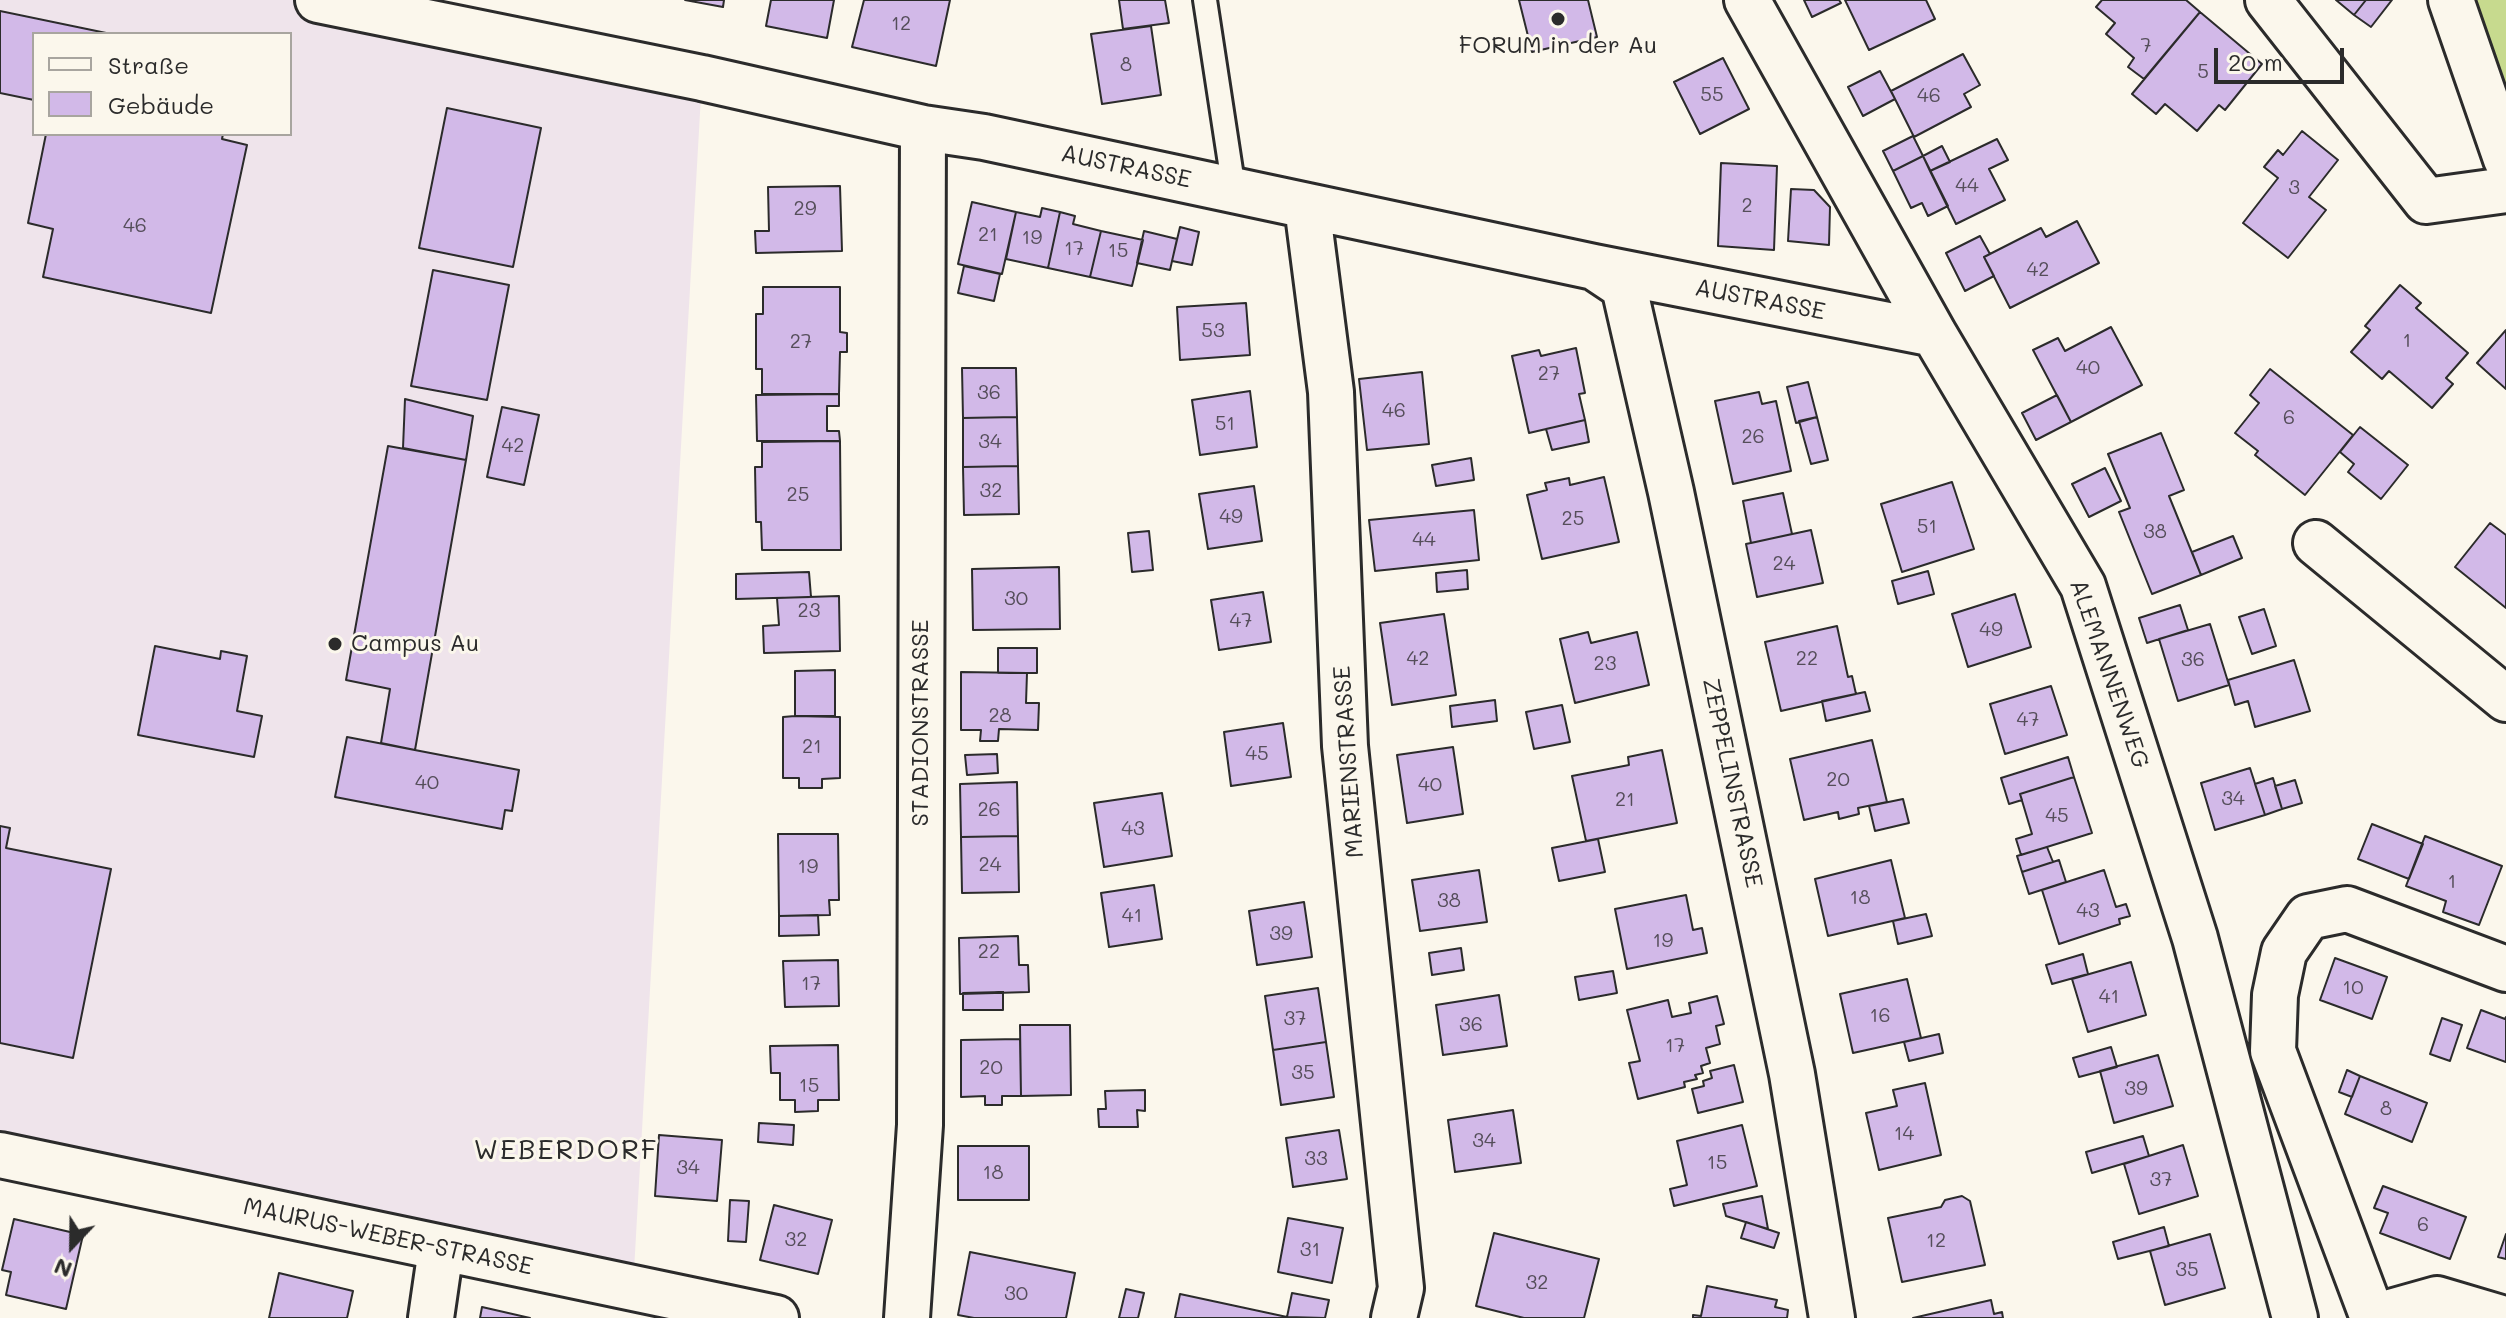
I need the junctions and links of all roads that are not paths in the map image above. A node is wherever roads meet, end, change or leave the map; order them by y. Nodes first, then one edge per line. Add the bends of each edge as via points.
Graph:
1 (318, 0) edge
2 (1205, 0) edge
3 (1747, 0) edge
4 (2268, 0) edge
5 (2451, 0) edge
6 (923, 128) junction
7 (2506, 159) edge
8 (1234, 190) junction
9 (2506, 190) edge
10 (1307, 206) junction
11 (1594, 267) junction
12 (1934, 334) junction
13 (2316, 543) dead end
14 (2506, 699) edge
15 (2506, 969) edge
16 (0, 1155) edge
17 (441, 1249) junction
18 (431, 1318) edge
19 (776, 1318) edge
20 (907, 1318) edge
21 (1394, 1318) edge
22 (1832, 1318) edge
23 (2295, 1318) edge
24 (2373, 1318) edge
25 (2501, 1318) edge

1 - 6 street, AUSTRASSE
2 - 8 lane
3 - 12 street, ALEMANNENWEG
4 - 9 street via 2426,201
5 - 7 street
6 - 8 street, AUSTRASSE
6 - 20 street, STADIONSTRASSE via 920,1125
8 - 10 street, AUSTRASSE
10 - 11 street, AUSTRASSE
10 - 21 street, MARIENSTRASSE via 1331,392 1345,746 1401,1288
11 - 12 street, AUSTRASSE
11 - 22 street, ZEPPELINSTRASSE via 1624,287 1668,477 1792,1074
12 - 23 street, ALEMANNENWEG via 2083,586 2195,938
13 - 14 street
15 - 24 street via 2347,909 2308,917 2284,952 2275,995 2273,1051
16 - 17 street, MAURUS-WEBER-STRASSE
17 - 18 street
17 - 19 street, MAURUS-WEBER-STRASSE
24 - 25 street via 2437,1299

